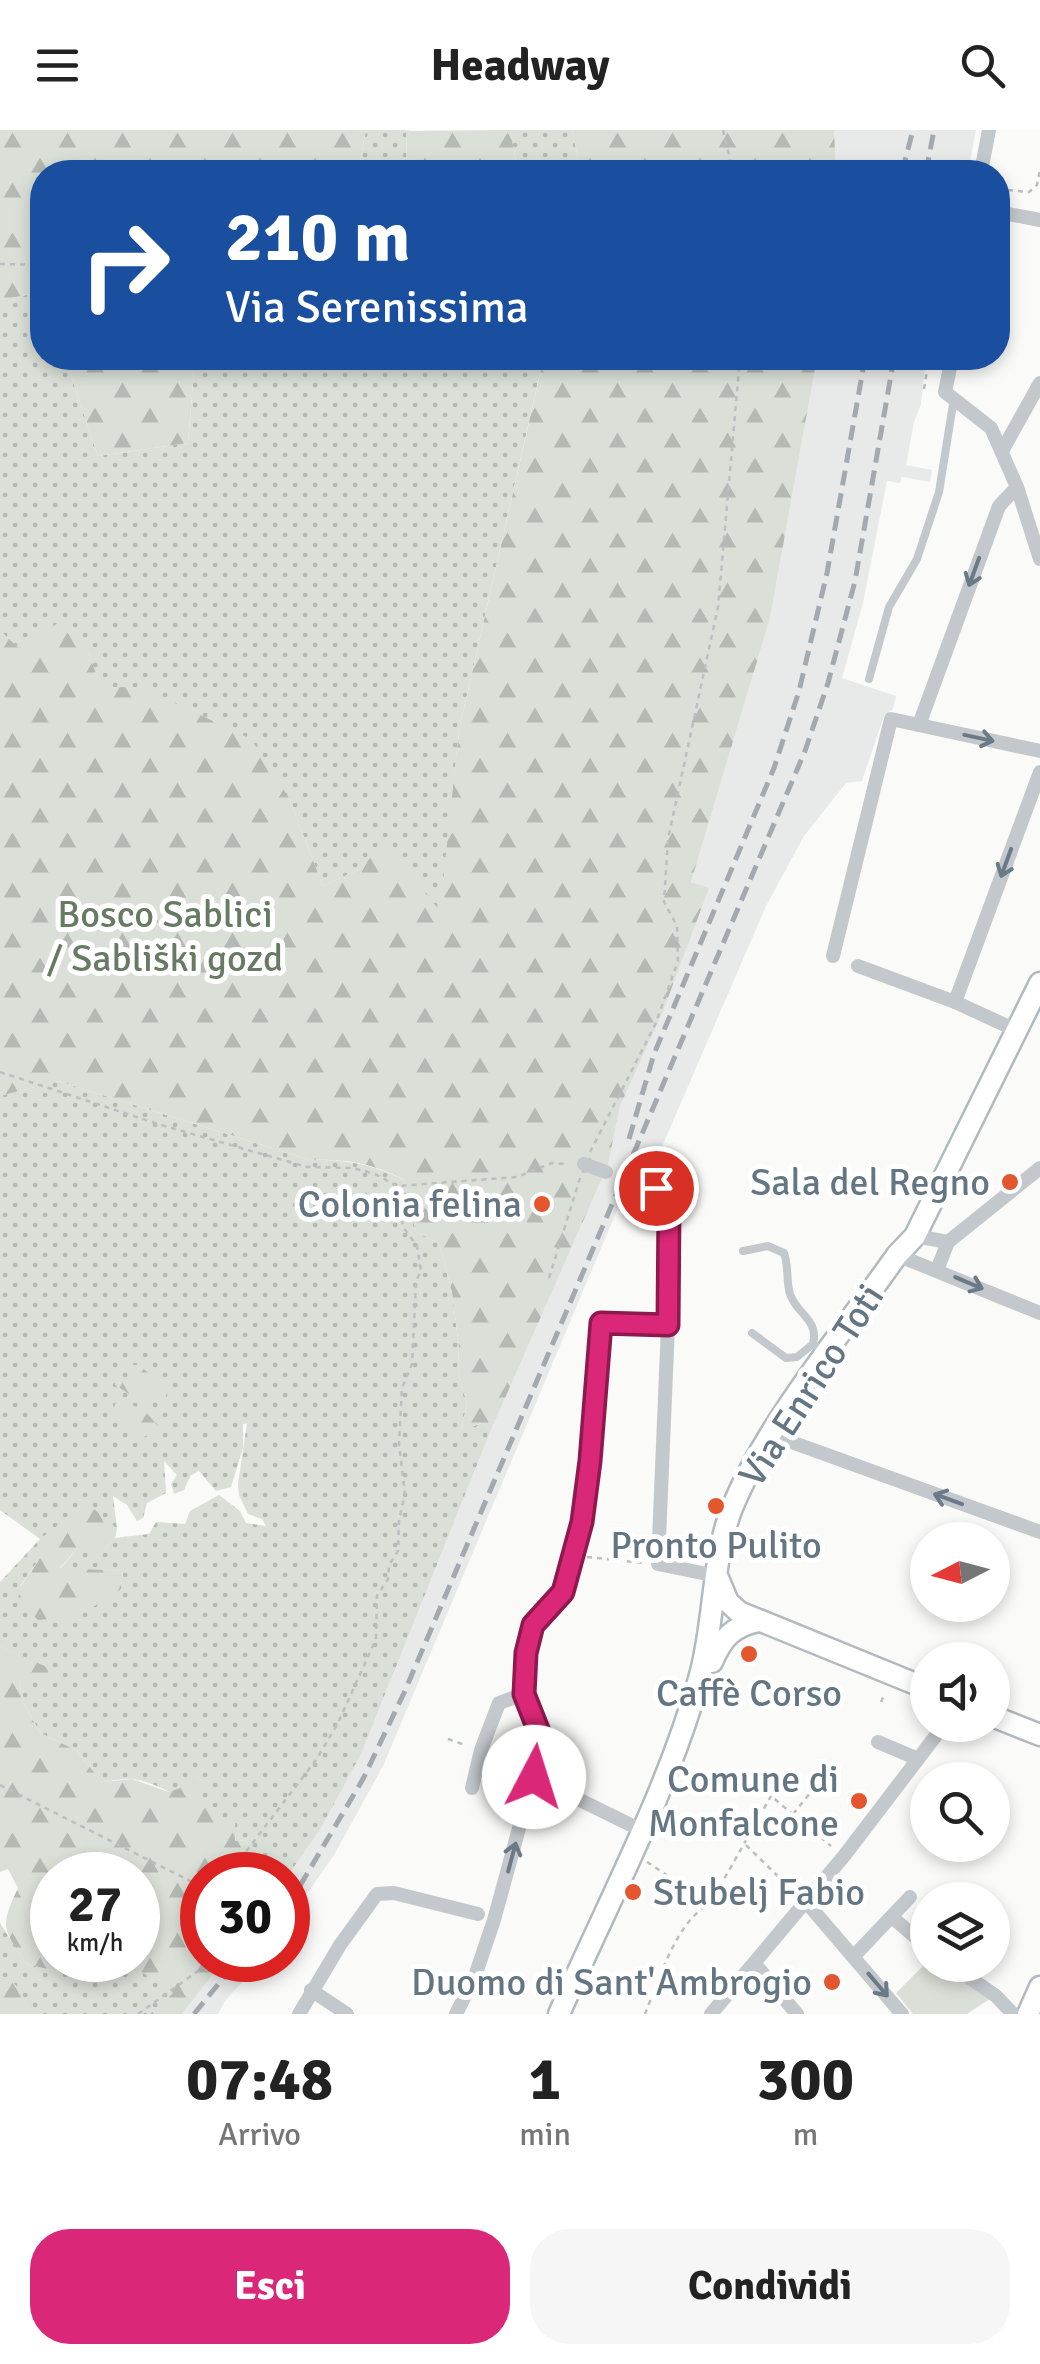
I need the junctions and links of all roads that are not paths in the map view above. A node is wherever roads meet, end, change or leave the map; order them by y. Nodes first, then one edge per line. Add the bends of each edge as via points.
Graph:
1 (988, 130) edge
2 (983, 160) edge
3 (1010, 214) edge
4 (1040, 220) edge
5 (951, 370) edge
6 (1040, 383) edge
7 (950, 395) junction
8 (1002, 450) junction
9 (1018, 487) junction
10 (1040, 559) edge
11 (869, 679) dead end
12 (918, 725) junction
13 (1040, 751) edge
14 (1040, 772) edge
15 (833, 956) dead end
16 (858, 966) dead end
17 (1040, 983) edge
18 (955, 1002) junction
19 (1018, 1031) junction
20 (584, 1164) road end
21 (1040, 1168) edge
22 (606, 1172) dead end
23 (630, 1180) dead end
24 (915, 1236) junction
25 (948, 1242) junction
26 (742, 1250) dead end
27 (897, 1254) junction
28 (938, 1270) junction
29 (1040, 1313) edge
30 (668, 1325) junction
31 (752, 1333) dead end
32 (820, 1349) junction
33 (772, 1435) junction
34 (1040, 1532) edge
35 (717, 1576) junction
36 (759, 1621) junction
37 (910, 1683) edge
38 (524, 1694) junction
39 (1010, 1723) edge
40 (1040, 1735) edge
41 (680, 1738) junction
42 (878, 1742) dead end
43 (931, 1742) edge
44 (918, 1759) junction
45 (474, 1784) road end
46 (532, 1784) junction
47 (641, 1830) junction
48 (910, 1897) dead end
49 (807, 1902) junction
50 (487, 1917) junction
51 (894, 1918) junction
52 (910, 1932) edge
53 (854, 1956) junction
54 (754, 1964) junction
55 (976, 1982) edge
56 (1040, 1987) edge
57 (312, 1990) junction
58 (300, 2014) edge
59 (347, 2014) edge
60 (456, 2014) edge
61 (559, 2014) edge
62 (712, 2014) edge
63 (797, 2014) edge
64 (902, 2014) edge
65 (1013, 2014) edge
66 (1028, 2014) edge

1 - 2 street
3 - 4 street
5 - 7 street
6 - 8 street
7 - 8 street via 991,428
7 - 11 lane via 939,492 916,559 889,607
8 - 9 street
9 - 10 street
9 -> 12 street via 998,506
12 -> 13 street
12 - 15 street via 891,719
14 -> 18 street
16 - 18 street
17 - 19 street, Via Enrico Toti
18 - 19 street
19 - 24 street, Via Enrico Toti
20 - 22 street
21 - 25 street
23 - 30 street via 665,1192 669,1204
24 - 25 street
24 - 27 street, Via Enrico Toti
25 - 28 street
26 - 32 lane via 768,1246 784,1253 788,1290 812,1322
27 - 28 street
27 - 32 street, Via Enrico Toti
28 -> 29 street
30 - 35 street via 658,1564
30 - 38 street via 601,1323 582,1522 563,1592 533,1625
31 - 32 lane via 786,1358
32 - 33 street, Via Enrico Toti
34 -> 33 street
33 - 35 street, Via Enrico Toti via 731,1511
35 - 36 street via 728,1602
35 - 41 street, Via Enrico Toti via 709,1640
36 - 37 street
36 - 41 street via 733,1630 719,1646
38 - 45 street via 498,1703
38 - 46 street via 541,1737
39 - 40 street
41 - 47 street
42 - 44 street
43 - 44 street
44 - 49 street
46 - 47 street
50 -> 46 street
47 - 61 street
48 - 51 street
49 - 53 street
49 - 54 street
50 - 57 street via 385,1892 373,1898
50 - 60 street via 474,1976
51 - 52 street
51 - 53 street
53 -> 64 street
54 - 62 street
54 - 63 street
55 - 65 street
56 - 66 street
57 - 58 street
57 - 59 street

